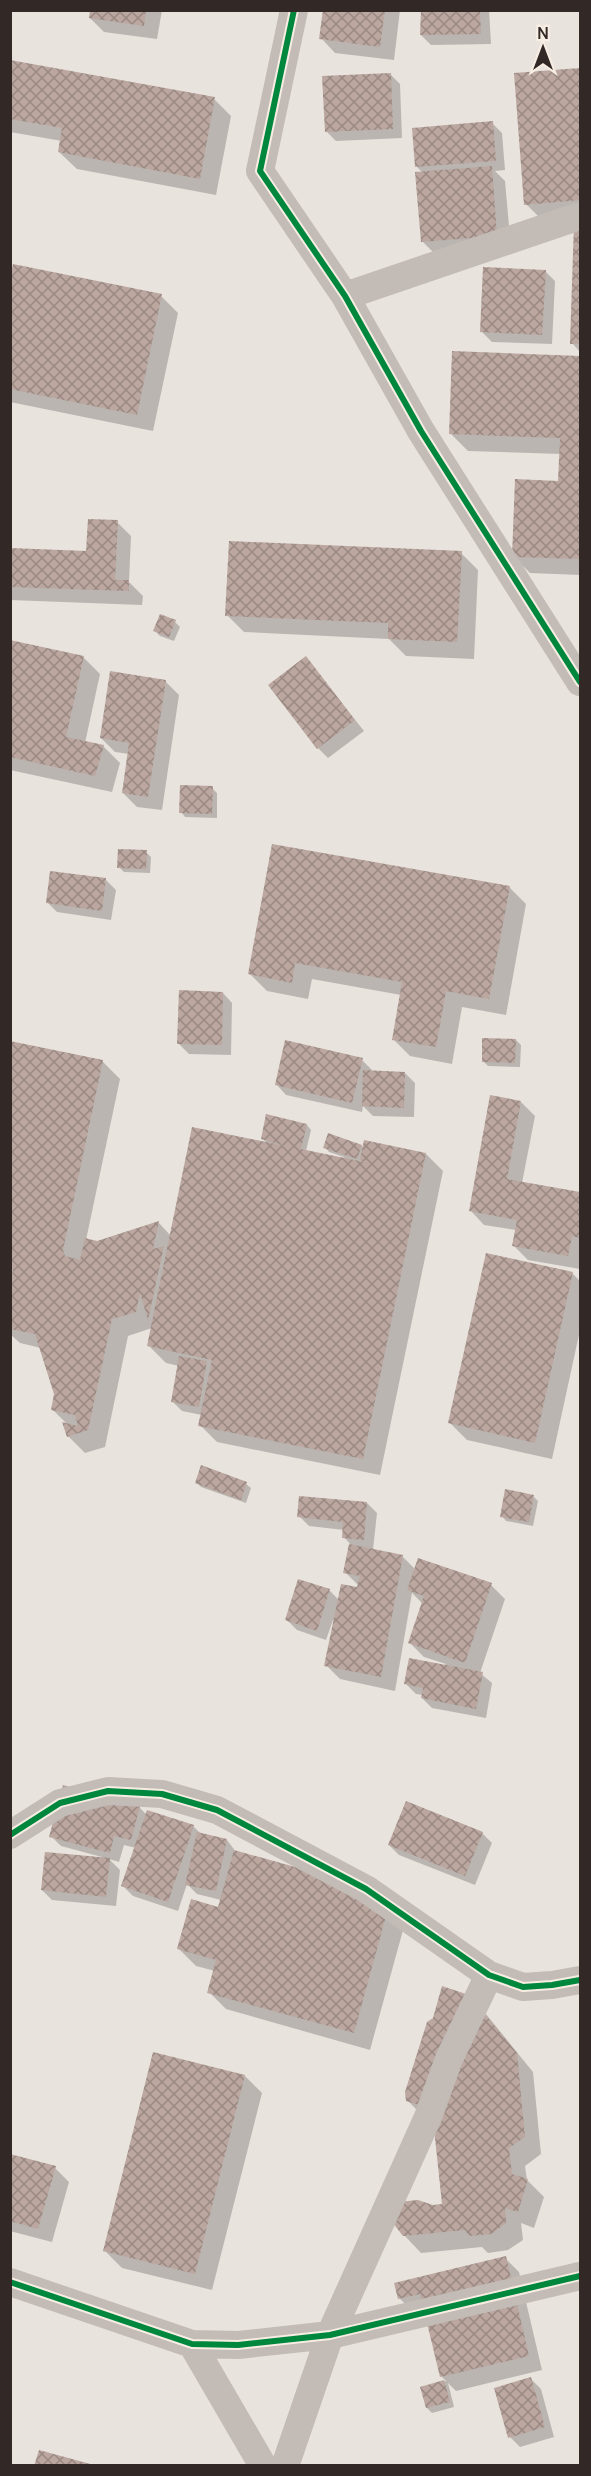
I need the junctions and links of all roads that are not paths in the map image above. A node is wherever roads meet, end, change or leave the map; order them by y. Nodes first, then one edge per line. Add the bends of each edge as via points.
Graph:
1 (294, 10) edge
2 (580, 216) edge
3 (345, 296) junction
4 (580, 682) edge
5 (10, 1835) edge
6 (489, 1975) junction
7 (580, 1980) edge
8 (580, 2276) edge
9 (10, 2282) edge
10 (330, 2335) junction
11 (192, 2344) junction
12 (263, 2466) edge
13 (285, 2466) edge

1 - 3 street via 260,171
2 - 3 street
3 - 4 street via 421,431
5 - 6 street via 60,1803 108,1791 162,1794 217,1810 366,1889
6 - 7 street via 523,1987
6 - 10 street via 449,2058 428,2117
8 - 10 street
9 - 11 street
10 - 11 street via 238,2345
10 - 13 street
11 - 12 street

